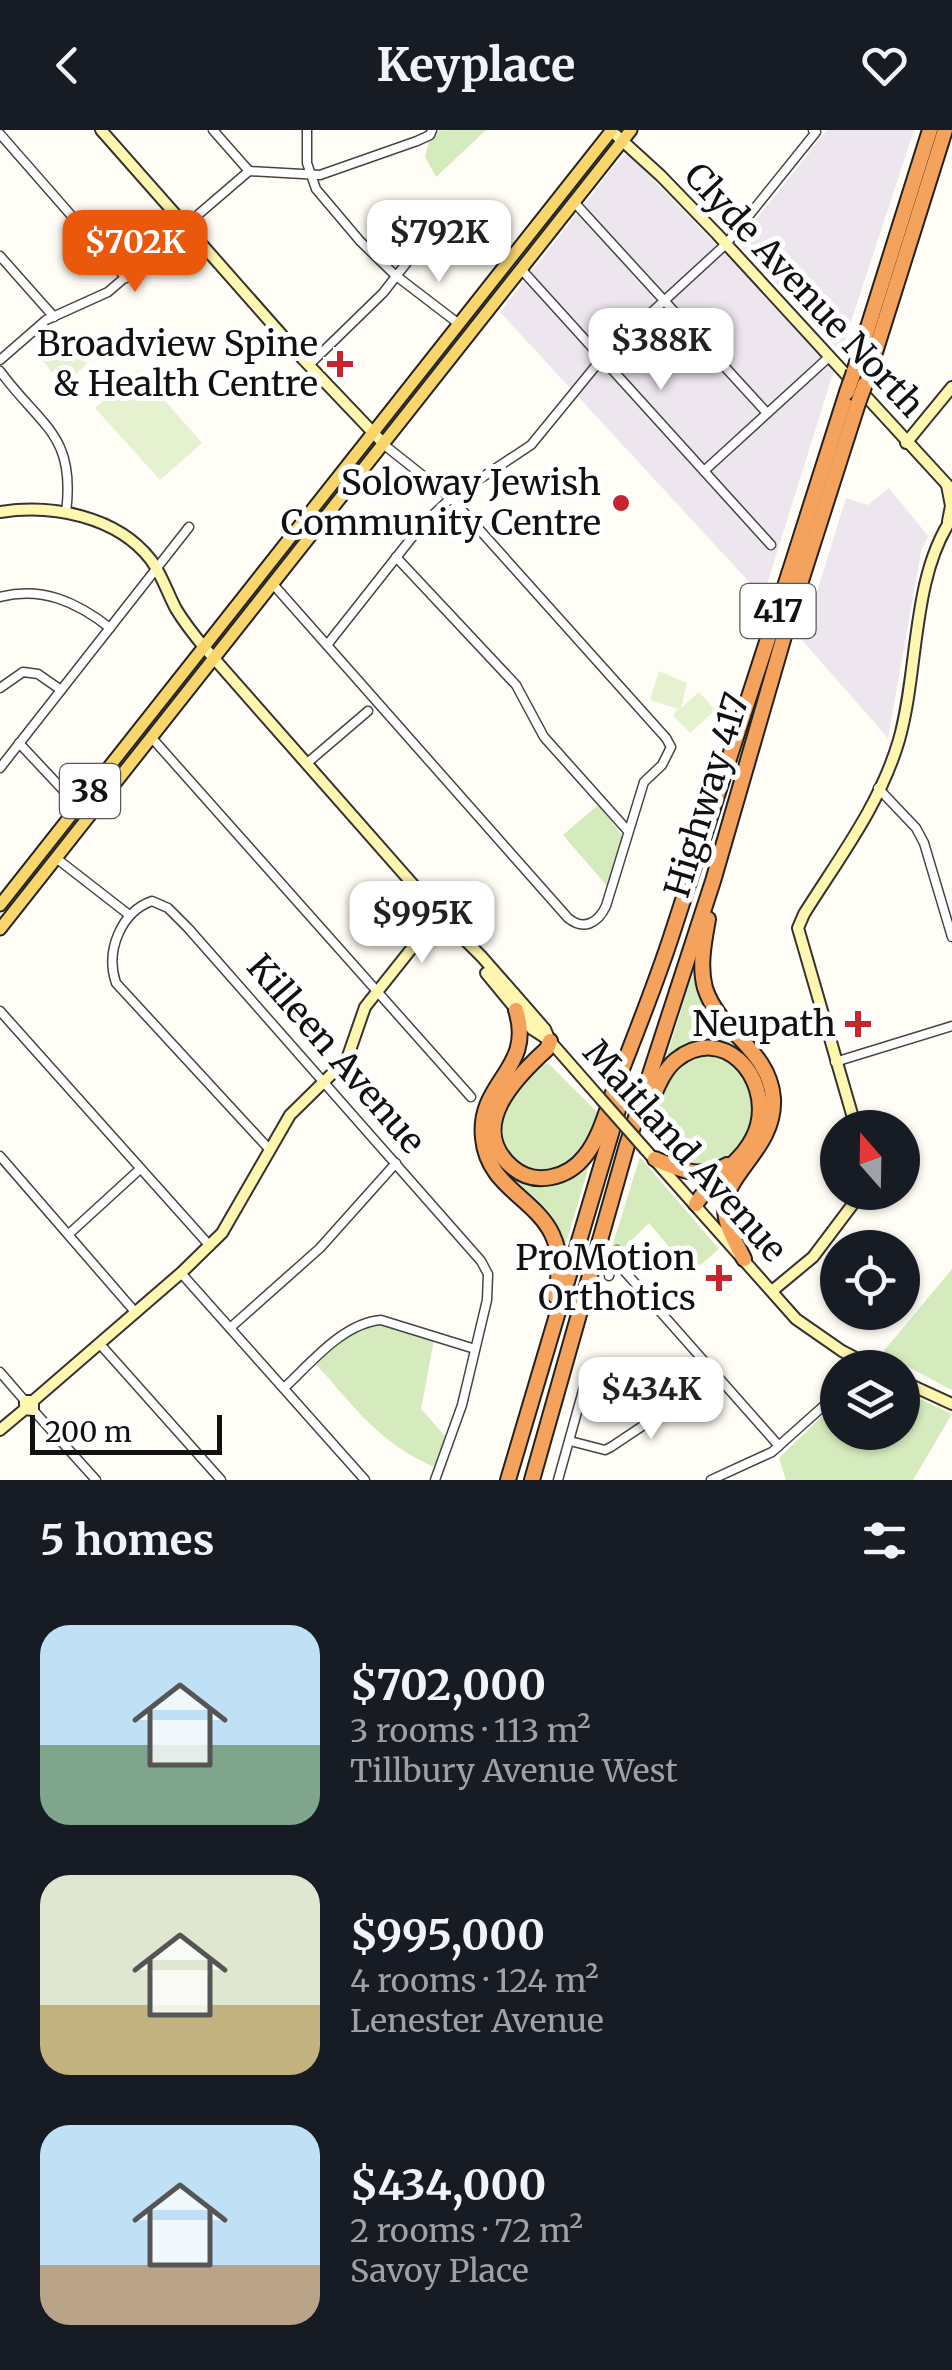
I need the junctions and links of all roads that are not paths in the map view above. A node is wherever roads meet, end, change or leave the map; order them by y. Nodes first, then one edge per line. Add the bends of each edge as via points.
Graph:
1 (101, 130) edge
2 (213, 130) edge
3 (308, 130) edge
4 (432, 130) edge
5 (610, 130) edge
6 (813, 130) edge
7 (930, 130) edge
8 (945, 130) edge
9 (0, 134) edge
10 (626, 135) edge
11 (249, 171) junction
12 (309, 176) junction
13 (574, 202) junction
14 (186, 226) junction
15 (426, 238) dead end
16 (726, 244) junction
17 (0, 256) edge
18 (521, 269) junction
19 (396, 275) junction
20 (126, 278) junction
21 (665, 299) junction
22 (54, 317) junction
23 (459, 324) junction
24 (603, 357) junction
25 (829, 357) junction
26 (0, 360) edge
27 (309, 365) junction
28 (0, 370) edge
29 (952, 387) edge
30 (853, 398) junction
31 (767, 413) junction
32 (372, 434) junction
33 (383, 443) junction
34 (906, 443) junction
35 (704, 471) junction
36 (950, 488) edge
37 (452, 498) junction
38 (0, 512) edge
39 (66, 513) junction
40 (950, 522) edge
41 (190, 527) dead end
42 (771, 546) dead end
43 (396, 557) junction
44 (157, 569) junction
45 (272, 584) junction
46 (0, 597) edge
47 (110, 628) junction
48 (326, 645) junction
49 (208, 652) junction
50 (0, 688) edge
51 (61, 690) junction
52 (368, 711) dead end
53 (151, 736) junction
54 (20, 744) junction
55 (306, 764) junction
56 (0, 768) edge
57 (878, 788) junction
58 (78, 806) junction
59 (628, 831) junction
60 (56, 858) junction
61 (713, 881) junction
62 (0, 905) edge
63 (128, 914) junction
64 (438, 914) junction
65 (0, 929) edge
66 (952, 938) edge
67 (466, 945) junction
68 (375, 991) junction
69 (0, 1010) edge
70 (516, 1010) junction
71 (646, 1011) junction
72 (952, 1026) edge
73 (550, 1040) junction
74 (836, 1062) junction
75 (324, 1081) junction
76 (495, 1088) junction
77 (471, 1098) dead end
78 (851, 1110) edge
79 (628, 1145) junction
80 (270, 1150) junction
81 (650, 1154) junction
82 (0, 1156) edge
83 (747, 1156) junction
84 (396, 1163) junction
85 (140, 1169) junction
86 (696, 1204) junction
87 (848, 1210) edge
88 (70, 1232) junction
89 (210, 1246) junction
90 (617, 1250) dead end
91 (744, 1259) junction
92 (613, 1262) junction
93 (181, 1273) junction
94 (609, 1276) dead end
95 (772, 1291) junction
96 (136, 1312) junction
97 (230, 1328) junction
98 (99, 1343) junction
99 (476, 1348) junction
100 (842, 1350) edge
101 (600, 1368) dead end
102 (0, 1372) edge
103 (540, 1374) junction
104 (716, 1376) junction
105 (284, 1388) junction
106 (920, 1389) edge
107 (952, 1404) edge
108 (29, 1405) junction
109 (820, 1408) edge
110 (0, 1430) edge
111 (570, 1442) junction
112 (779, 1446) junction
113 (728, 1477) edge
114 (96, 1480) edge
115 (221, 1480) edge
116 (365, 1480) edge
117 (436, 1480) edge
118 (508, 1480) edge
119 (532, 1480) edge
120 (558, 1480) edge
121 (711, 1480) edge

1 - 14 street
2 - 11 street
3 - 12 street
4 - 12 street via 417,141
5 - 10 street, Clyde Avenue North
5 - 23 main road, 38
6 - 16 street
7 - 30 highway, 417, bridge via 854,372
8 - 30 highway, Highway 417 / 417, bridge via 865,384
9 - 20 street
10 - 13 main road, 38
10 - 16 street, Clyde Avenue North
11 - 12 street
11 - 14 street
12 - 19 street
13 - 18 main road, 38
13 - 21 street
14 - 20 street
14 - 27 street
15 - 19 street
16 - 21 street
16 - 25 street, Clyde Avenue North
17 - 22 street
18 - 24 street
18 - 33 main road, 38
19 - 23 street
19 - 27 street
20 - 22 street
21 - 24 street
21 - 31 street
22 - 26 street
23 - 32 main road, 38
24 - 35 street
24 - 37 street via 531,445
25 - 31 street
25 - 34 street, Clyde Avenue North
27 - 32 street
28 - 39 street via 62,450 69,472
29 - 34 street
30 - 61 highway, Highway 417 / 417
30 - 71 highway, 417
31 - 35 street
32 - 33 street
32 - 49 main road, 38
33 - 37 street
33 - 45 main road, 38
34 - 36 street, Clyde Avenue North
35 - 42 street
36 - 40 street
37 - 43 street
37 - 59 street via 666,738 671,748 644,782
38 - 39 street, Maitland Avenue
39 - 44 street, Maitland Avenue via 127,536
40 - 57 street via 929,570 899,738
41 - 44 street
43 - 48 street
43 - 59 street via 516,685 544,737
44 - 47 street
44 - 49 street, Maitland Avenue
45 - 48 street
45 - 49 main road, 38
46 - 47 street via 34,592 62,599
47 - 51 street
48 - 59 street via 576,924 599,919
49 - 53 main road, 38
49 - 55 street, Maitland Avenue
49 - 58 main road, 38
50 - 51 street via 23,672
51 - 54 street
52 - 55 street
53 - 60 main road, 38
53 - 68 street
54 - 56 street
54 - 58 street
55 - 64 street, Maitland Avenue
57 - 66 street via 924,843
57 - 74 street via 859,832 798,928
58 - 62 main road, 38
60 - 63 street
60 - 65 main road, 38
61 - 79 highway, Highway 417 / 417
61 - 83 highway via 705,987 760,1059 772,1092 771,1122
63 - 75 street, Killeen Avenue via 152,901 168,908
63 - 80 street via 112,956 116,983
64 - 67 street, Maitland Avenue
64 - 68 street
67 - 70 street, Maitland Avenue
67 - 73 street, Maitland Avenue
68 - 75 street via 347,1059
68 - 77 street
69 - 85 street
70 - 73 street, Maitland Avenue
70 - 76 highway via 522,1042
71 - 73 highway via 588,1153 562,1174 536,1178 511,1166 493,1128 507,1089
71 - 103 highway, 417
72 - 74 street
73 - 76 highway
73 - 81 street, Maitland Avenue, bridge
74 - 78 street
75 - 80 street via 290,1115
75 - 84 street, Killeen Avenue
76 - 103 highway via 483,1118 484,1148 505,1183 538,1211 556,1239 558,1284
79 - 83 highway via 664,1074 676,1060 708,1048 741,1060 753,1075 760,1108
79 - 119 highway, Highway 417 / 417
80 - 89 street
81 - 83 highway via 703,1174
81 - 86 street, Maitland Avenue
82 - 88 street
83 - 86 highway
83 - 91 highway via 725,1204
84 - 97 street via 320,1248
84 - 99 street, Killeen Avenue via 488,1274
85 - 88 street
85 - 89 street
86 - 91 street, Maitland Avenue
87 - 95 street via 813,1256
88 - 96 street
89 - 93 street
90 - 92 street
91 - 95 street, Maitland Avenue
92 - 94 street
92 - 104 street
93 - 96 street
93 - 97 street
95 - 100 street, Maitland Avenue via 812,1332
96 - 98 street
97 - 105 street
98 - 108 street
98 - 115 street
99 - 105 street via 366,1321
99 - 117 street
101 - 111 street via 584,1387
102 - 108 street
103 - 118 highway, 417
104 - 111 street via 680,1407 605,1450
104 - 112 street
105 - 116 street
106 - 107 street
108 - 110 street
108 - 114 street
109 - 112 street
111 - 120 street
112 - 113 street
113 - 121 street

